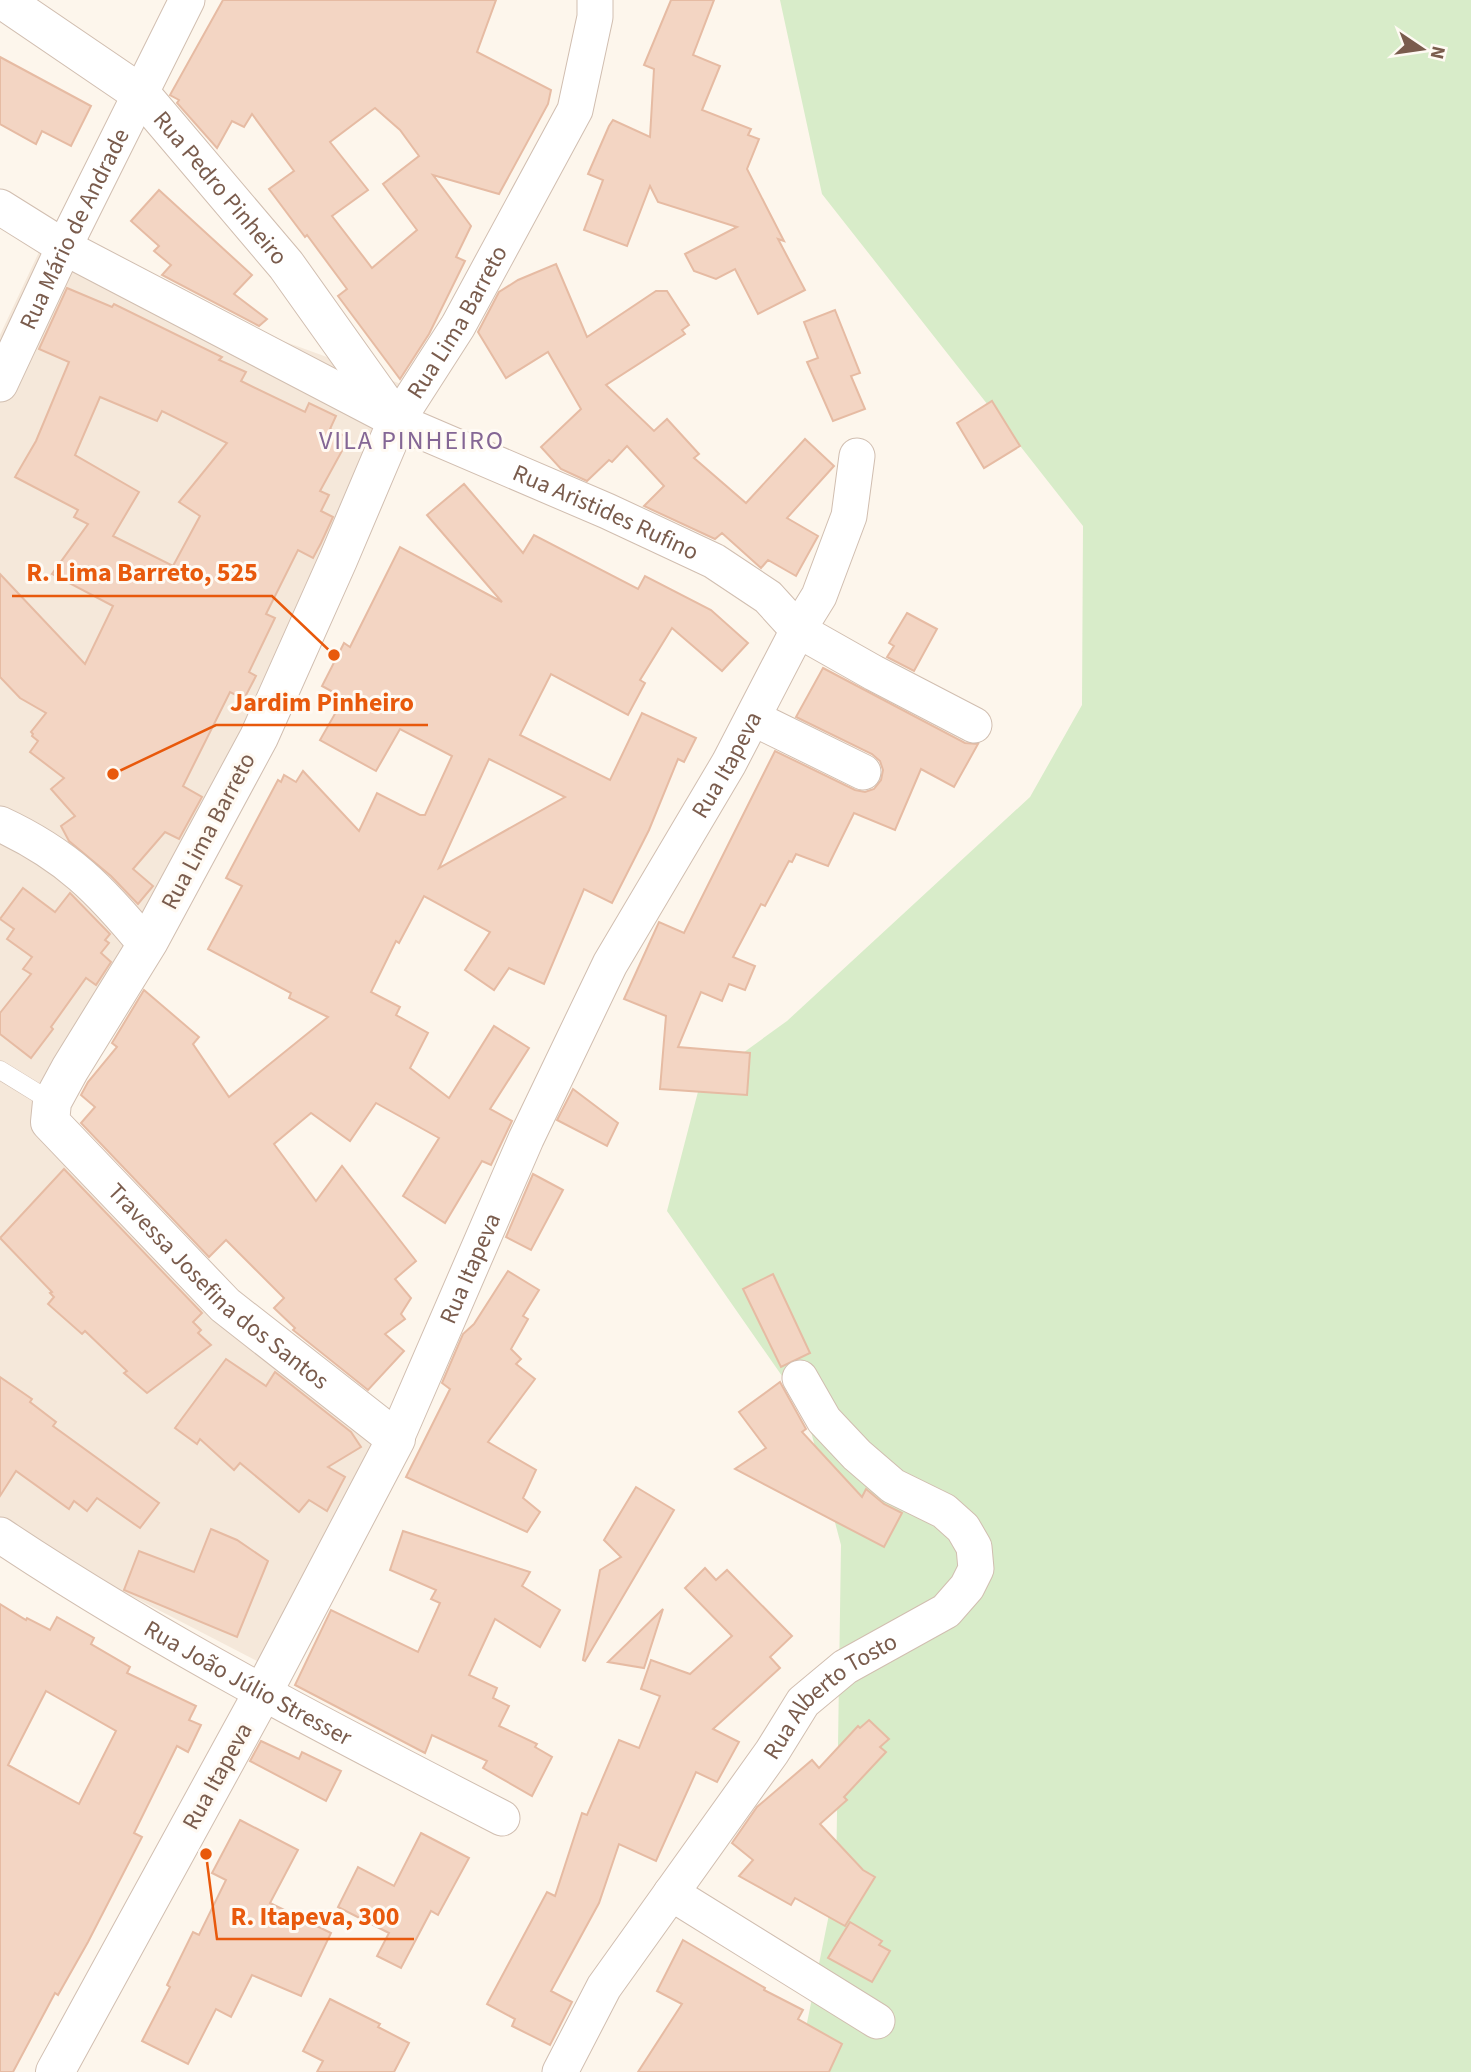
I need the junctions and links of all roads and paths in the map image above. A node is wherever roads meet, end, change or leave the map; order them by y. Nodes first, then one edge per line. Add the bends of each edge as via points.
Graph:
1 (3, 0) edge
2 (187, 0) edge
3 (595, 0) edge
4 (141, 94) junction
5 (0, 207) edge
6 (64, 247) junction
7 (0, 384) edge
8 (397, 421) junction
9 (857, 456) dead end
10 (798, 630) junction
11 (753, 718) junction
12 (974, 725) dead end
13 (863, 772) dead end
14 (0, 824) edge
15 (146, 945) junction
16 (0, 1070) edge
17 (51, 1112) junction
18 (800, 1378) dead end
19 (396, 1439) junction
20 (0, 1535) edge
21 (262, 1694) junction
22 (502, 1818) dead end
23 (671, 1893) junction
24 (877, 2021) dead end
25 (55, 2072) edge
26 (561, 2072) edge

1 - 4 street, Rua Pedro Pinheiro
2 - 4 street, Rua Mário de Andrade
3 - 8 street, Rua Lima Barreto via 575,110 458,326
4 - 6 street, Rua Mário de Andrade
4 - 8 street, Rua Pedro Pinheiro via 286,265
5 - 6 street, Rua Aristides Rufino
6 - 7 street, Rua Mário de Andrade
6 - 8 street, Rua Aristides Rufino
8 - 10 street, Rua Aristides Rufino via 714,561 768,597
8 - 15 street, Rua Lima Barreto via 259,737
9 - 10 street, Rua Itapeva via 849,516 819,596
10 - 11 street, Rua Itapeva
10 - 12 street, Rua Aristides Rufino
11 - 13 street
11 - 19 street, Rua Itapeva via 610,964 526,1139
14 - 15 street via 64,860 112,903
15 - 17 street, Rua Lima Barreto via 70,1069
16 - 17 lane
17 - 19 street, Travessa Josefina dos Santos via 225,1305
18 - 23 street, Rua Alberto Tosto via 824,1420 857,1455 893,1486 944,1511 963,1528 974,1547 975,1569 967,1587 946,1611 845,1667 803,1702
19 - 21 street, Rua Itapeva
20 - 21 street, Rua João Júlio Stresser via 79,1588
21 - 22 street, Rua João Júlio Stresser
21 - 25 street, Rua Itapeva
23 - 24 street
23 - 26 street, Rua Alberto Tosto via 604,1987

